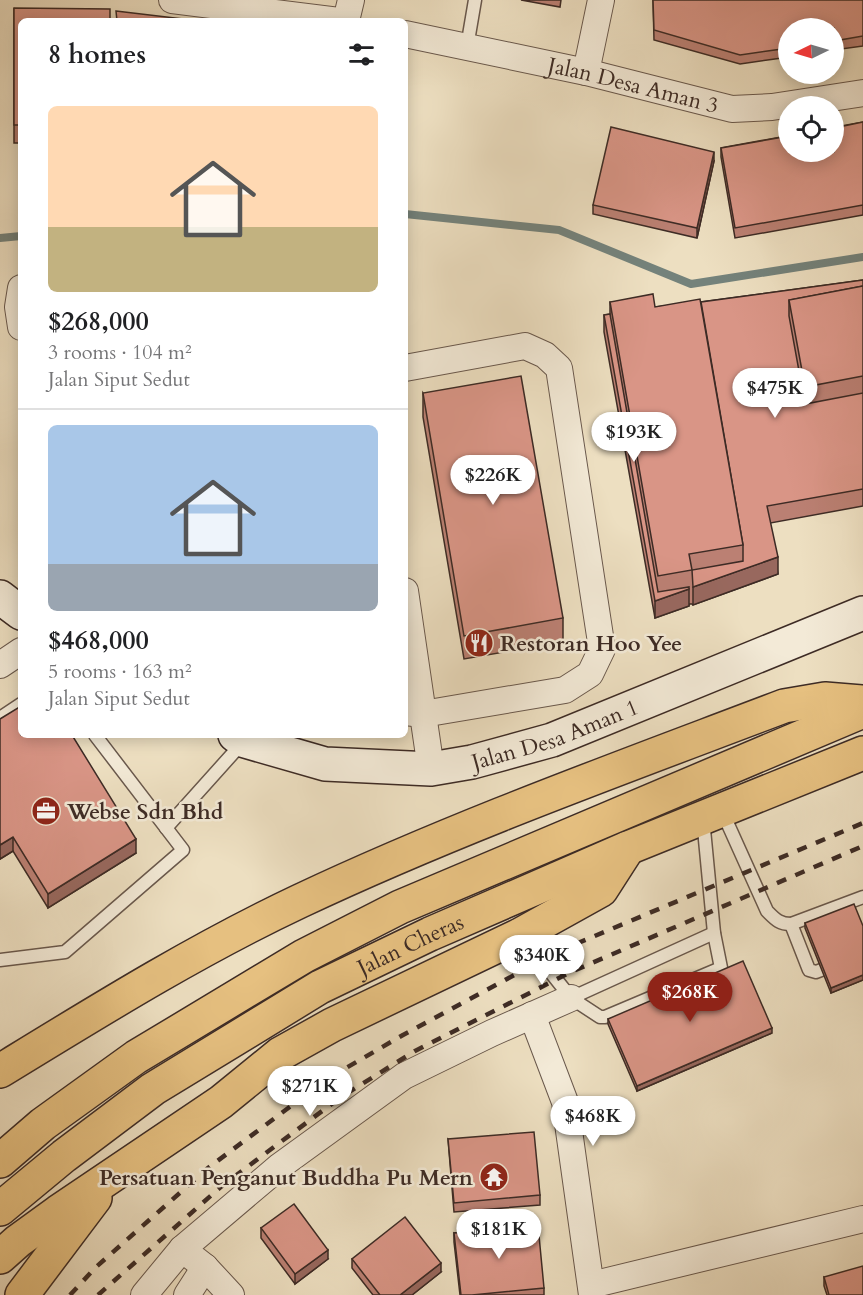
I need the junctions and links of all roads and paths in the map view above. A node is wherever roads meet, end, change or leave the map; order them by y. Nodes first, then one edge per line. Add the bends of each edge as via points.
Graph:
1 (172, 0) edge
2 (351, 0) edge
3 (475, 0) edge
4 (601, 0) edge
5 (315, 18) edge
6 (347, 18) edge
7 (408, 35) edge
8 (467, 47) junction
9 (586, 72) junction
10 (863, 93) edge
11 (408, 367) edge
12 (0, 597) edge
13 (18, 611) edge
14 (863, 613) edge
15 (408, 632) edge
16 (18, 653) edge
17 (0, 665) edge
18 (863, 702) edge
19 (18, 707) edge
20 (863, 711) edge
21 (414, 713) edge
22 (0, 718) edge
23 (97, 738) edge
24 (240, 738) edge
25 (863, 753) edge
26 (431, 769) junction
27 (712, 814) junction
28 (166, 828) junction
29 (628, 848) junction
30 (863, 897) edge
31 (791, 924) junction
32 (714, 933) junction
33 (520, 934) junction
34 (863, 954) edge
35 (0, 960) edge
36 (571, 998) junction
37 (532, 1015) junction
38 (69, 1028) junction
39 (0, 1060) edge
40 (0, 1071) edge
41 (0, 1161) edge
42 (118, 1171) junction
43 (0, 1209) edge
44 (863, 1219) edge
45 (182, 1249) junction
46 (0, 1257) edge
47 (205, 1267) junction
48 (591, 1290) edge
49 (22, 1295) edge
50 (144, 1295) edge
51 (187, 1295) edge
52 (231, 1295) edge

1 - 5 street
2 - 6 street
3 - 8 lane
4 - 9 street
7 - 8 street, Jalan Desa Aman 3
8 - 9 street, Jalan Desa Aman 3
9 - 10 street, Jalan Desa Aman 3 via 732,109
11 - 21 street via 525,346 545,355 559,368 602,649 590,674 565,690
12 - 13 street
14 - 26 street, Jalan Desa Aman 1 via 552,740
15 - 21 street
16 - 17 street
18 - 38 highway via 825,699 783,706 407,852 195,955
19 - 22 lane
20 - 41 highway, Jalan Cheras via 400,906 304,956 136,1057 43,1124
21 - 26 street
23 - 28 lane
24 - 26 street, Jalan Desa Aman 1 via 325,764
24 - 28 lane
25 - 27 highway, Jalan Cheras
27 - 29 highway, Jalan Cheras
27 - 31 lane via 767,911 782,924
27 - 32 lane
28 - 35 lane via 183,850 64,952
29 - 33 highway via 601,890
29 - 43 highway, Jalan Cheras via 430,934 320,987 153,1089
30 - 31 lane
31 - 34 lane via 813,972
32 - 36 lane
32 - 36 lane via 721,968 605,1017
33 - 36 lane
33 - 42 highway via 279,1054 221,1102
36 - 37 street
37 - 45 street via 404,1076 280,1166
37 - 48 street via 565,1102
38 - 39 highway
38 - 40 highway
42 - 46 highway
42 - 49 highway
44 - 48 street
45 - 47 street
45 - 50 street
47 - 51 street
47 - 52 street

